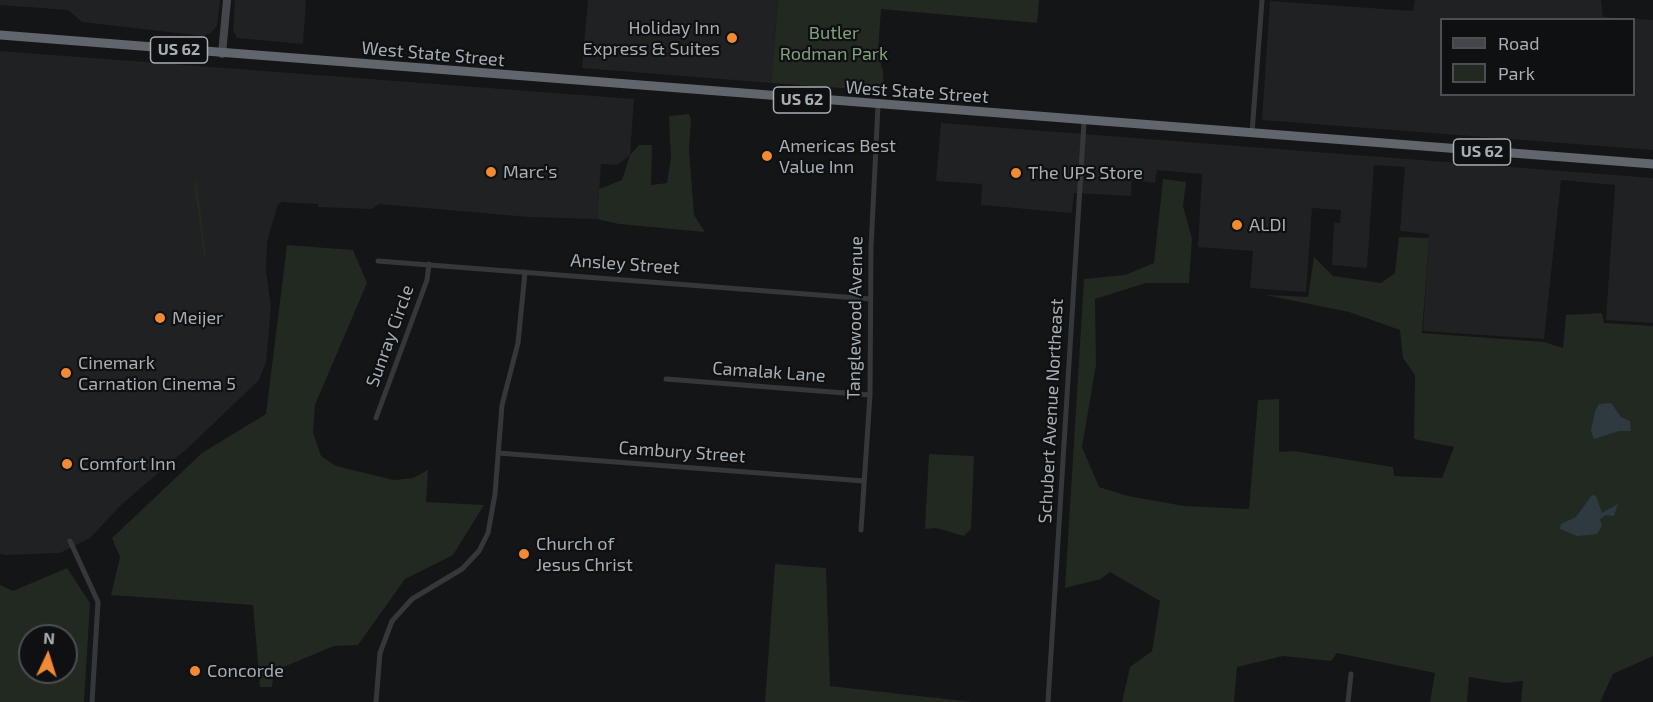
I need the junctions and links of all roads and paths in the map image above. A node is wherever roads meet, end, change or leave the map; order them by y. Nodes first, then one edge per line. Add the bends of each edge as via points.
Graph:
1 (227, 0) edge
2 (1262, 0) edge
3 (0, 35) edge
4 (222, 54) junction
5 (878, 106) junction
6 (1084, 122) junction
7 (1252, 135) junction
8 (1653, 164) edge
9 (378, 261) dead end
10 (429, 264) junction
11 (525, 272) junction
12 (870, 299) junction
13 (666, 379) dead end
14 (870, 395) junction
15 (376, 418) dead end
16 (498, 453) junction
17 (864, 481) junction
18 (861, 530) dead end
19 (70, 541) dead end
20 (1351, 674) dead end
21 (92, 702) edge
22 (376, 702) edge
23 (1048, 702) edge
24 (1348, 702) edge

1 - 4 street
2 - 7 street
3 - 4 highway, West State Street / US 62
4 - 5 highway, West State Street / US 62
5 - 6 highway, West State Street / US 62
5 - 12 street, Tanglewood Avenue
6 - 7 highway, West State Street / US 62
6 - 23 street, Schubert Avenue Northeast
7 - 8 highway, West State Street / US 62
9 - 10 street, Ansley Street
10 - 11 street, Ansley Street
10 - 15 street, Sunray Circle via 427,280
11 - 12 street, Ansley Street
11 - 16 street via 519,333 503,395
12 - 14 street, Tanglewood Avenue
13 - 14 street, Camalak Lane
14 - 17 street, Tanglewood Avenue
16 - 17 street, Cambury Street
16 - 22 street via 490,523 479,550 454,574 412,599 398,613 387,630 380,653
17 - 18 street, Tanglewood Avenue
19 - 21 street via 98,602
20 - 24 street

